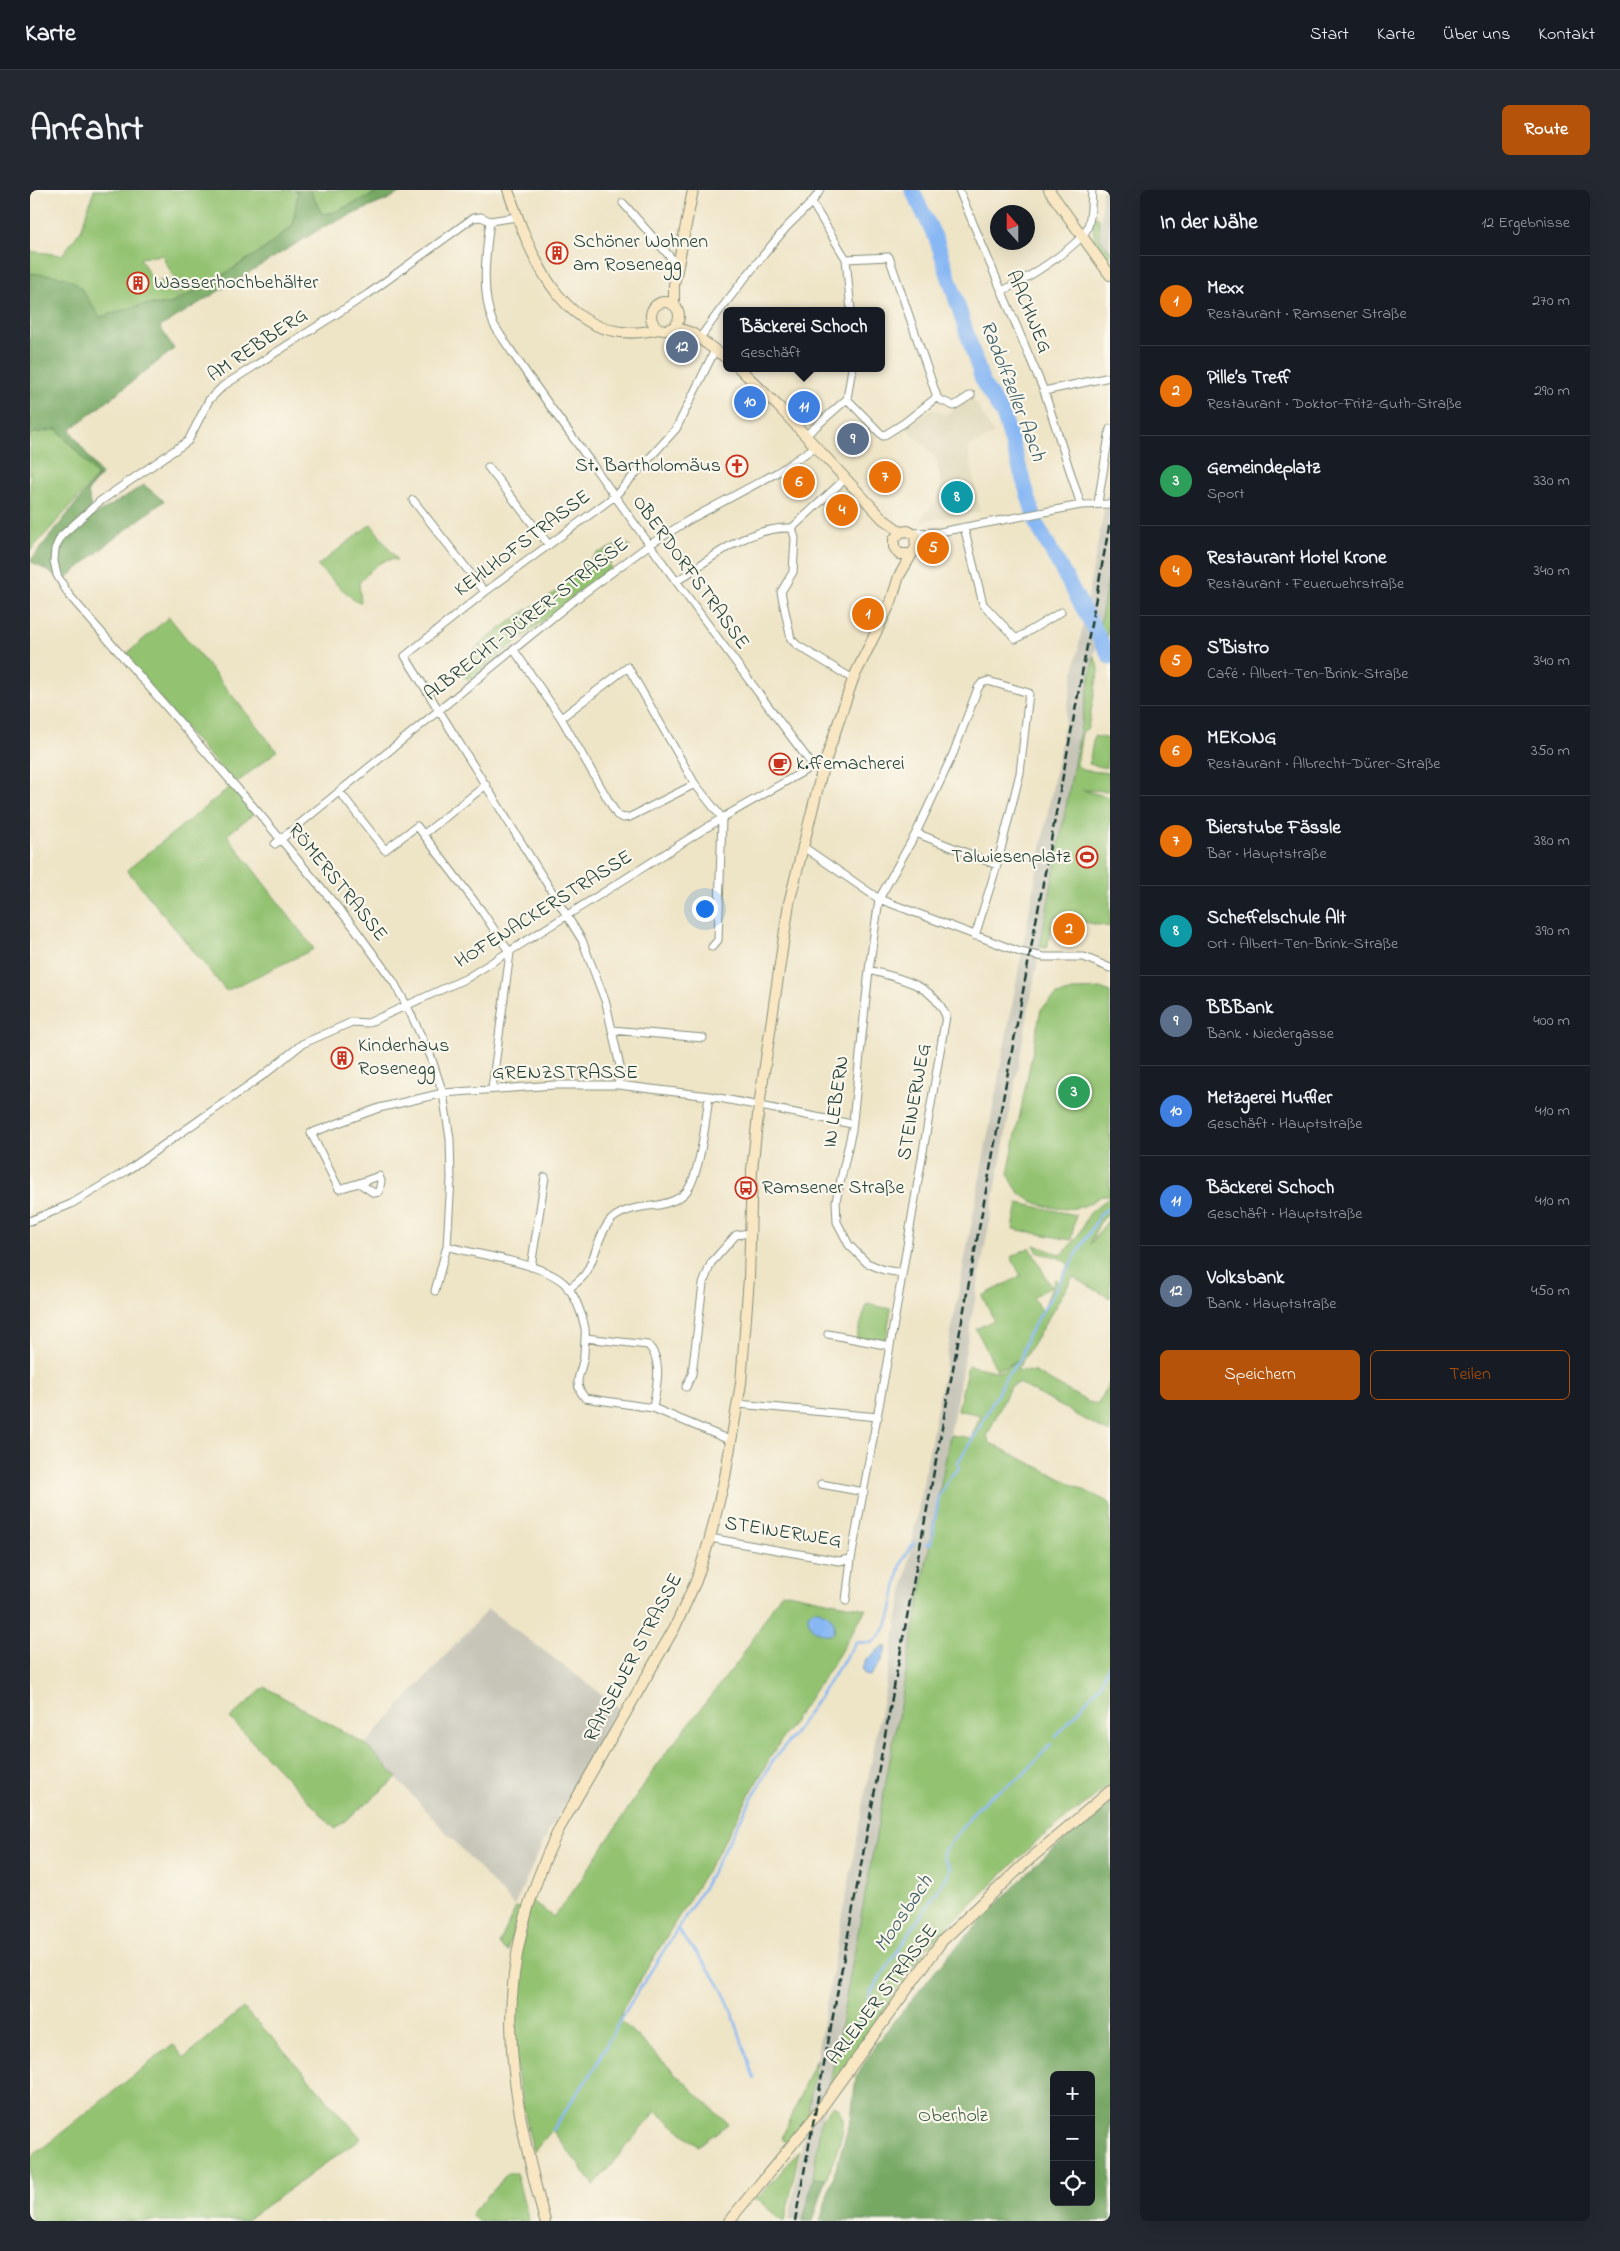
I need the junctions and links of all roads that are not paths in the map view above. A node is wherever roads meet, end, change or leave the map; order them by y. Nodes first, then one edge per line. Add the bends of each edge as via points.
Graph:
1 (508, 190) edge
2 (693, 190) edge
3 (820, 190) edge
4 (958, 190) edge
5 (1049, 190) edge
6 (1092, 190) edge
7 (623, 203) dead end
8 (812, 203) junction
9 (517, 217) junction
10 (490, 221) junction
11 (1082, 236) junction
12 (846, 259) junction
13 (679, 267) junction
14 (1110, 275) edge
15 (1002, 291) junction
16 (669, 303) junction
17 (851, 307) edge
18 (680, 317) junction
19 (651, 318) junction
20 (674, 326) junction
21 (660, 329) junction
22 (634, 334) junction
23 (696, 336) junction
24 (715, 350) junction
25 (723, 356) edge
26 (743, 372) edge
27 (851, 372) edge
28 (1110, 377) edge
29 (1044, 391) junction
30 (970, 395) dead end
31 (936, 398) junction
32 (847, 399) junction
33 (1110, 428) edge
34 (805, 436) junction
35 (815, 447) junction
36 (488, 467) dead end
37 (845, 479) junction
38 (614, 496) junction
39 (413, 500) dead end
40 (1098, 503) junction
41 (1110, 504) edge
42 (1081, 505) junction
43 (964, 527) junction
44 (792, 528) junction
45 (940, 532) junction
46 (902, 535) junction
47 (917, 543) junction
48 (549, 545) junction
49 (649, 545) junction
50 (896, 551) junction
51 (911, 554) junction
52 (54, 556) joint
53 (899, 576) junction
54 (677, 581) junction
55 (485, 592) junction
56 (1061, 612) dead end
57 (514, 650) junction
58 (853, 679) junction
59 (440, 709) junction
60 (561, 718) junction
61 (817, 769) junction
62 (695, 784) junction
63 (486, 785) junction
64 (339, 791) junction
65 (722, 818) junction
66 (916, 833) junction
67 (424, 834) junction
68 (278, 841) junction
69 (802, 846) junction
70 (997, 865) junction
71 (879, 899) junction
72 (569, 916) junction
73 (975, 936) junction
74 (712, 947) dead end
75 (510, 953) junction
76 (1110, 968) edge
77 (869, 970) junction
78 (408, 1006) junction
79 (612, 1030) junction
80 (702, 1038) dead end
81 (618, 1086) junction
82 (492, 1088) junction
83 (443, 1093) junction
84 (710, 1096) junction
85 (759, 1106) junction
86 (852, 1124) junction
87 (545, 1177) dead end
88 (359, 1183) dead end
89 (30, 1221) edge
90 (750, 1233) junction
91 (447, 1246) junction
92 (531, 1267) junction
93 (902, 1273) junction
94 (568, 1289) junction
95 (436, 1291) dead end
96 (828, 1334) dead end
97 (585, 1338) junction
98 (890, 1346) junction
99 (686, 1387) dead end
100 (738, 1404) junction
101 (653, 1408) junction
102 (878, 1417) junction
103 (732, 1441) junction
104 (821, 1484) dead end
105 (864, 1492) junction
106 (710, 1538) junction
107 (851, 1559) junction
108 (846, 1601) dead end
109 (1110, 1790) edge
110 (544, 2221) edge
111 (729, 2221) edge

1 - 9 main road
2 - 13 main road
3 - 8 street
4 - 15 street, AACHWEG
5 - 11 main road
6 - 11 street via 1089,223
7 - 13 street
8 - 12 street
8 - 23 street via 792,221
9 - 10 street
9 - 22 main road via 544,276 562,300 591,323 616,333
10 - 38 street, OBERDORFSTRASSE via 486,275 488,308 494,325
10 - 52 street, AM REBBERG via 474,218 368,294 223,386 209,400 188,441 99,502 61,536
11 - 14 main road
11 - 15 street via 1055,258
12 - 17 street
12 - 31 street via 889,257
13 - 16 main road
15 - 29 street, AACHWEG
16 - 18 main road via 678,309
16 - 19 main road via 653,308
18 - 20 main road
18 - 23 main road
19 - 21 main road
19 - 22 main road
20 - 21 main road
20 - 23 main road
21 - 22 main road
23 - 24 main road
24 - 25 main road
24 - 38 street, KEHLHOFSTRASSE via 676,429
26 - 34 main road
27 - 32 street
28 - 29 street
29 - 42 street, AACHWEG
30 - 31 street via 954,406
31 - 32 street via 883,436
32 - 34 street
33 - 40 street
34 - 35 main road
35 - 37 main road
35 - 49 street, ALBRECHT-DÜRER-STRASSE via 778,472
36 - 48 street
37 - 44 street
37 - 46 main road
38 - 48 street, KEHLHOFSTRASSE
38 - 49 street, OBERDORFSTRASSE
39 - 55 street
40 - 41 street
40 - 42 street
42 - 43 street
43 - 45 street
43 - 56 street via 983,604 1016,639
44 - 54 street via 743,538
44 - 58 street via 795,538 793,572 781,592 789,635 797,645
45 - 46 street
45 - 47 street
46 - 47 main road
46 - 50 main road, RAMSENER STRASSE
47 - 51 main road, RAMSENER STRASSE
48 - 55 street, KEHLHOFSTRASSE
49 - 54 street, OBERDORFSTRASSE
49 - 57 street, ALBRECHT-DÜRER-STRASSE
50 - 51 main road via 903,555
50 - 53 main road, RAMSENER STRASSE
51 - 53 main road, RAMSENER STRASSE
52 - 68 street, RÖMERSTRASSE via 57,575 69,595
53 - 58 main road, RAMSENER STRASSE
54 - 61 street, OBERDORFSTRASSE via 696,611
55 - 59 street, KEHLHOFSTRASSE via 405,656
57 - 59 street, ALBRECHT-DÜRER-STRASSE
57 - 60 street
58 - 61 main road, RAMSENER STRASSE
59 - 63 street
59 - 64 street, ALBRECHT-DÜRER-STRASSE
60 - 62 street via 617,815 623,818
60 - 62 street via 628,667
61 - 65 street, HOFENACKERSTRASSE
61 - 69 main road, RAMSENER STRASSE
62 - 65 street
63 - 67 street
63 - 72 street
64 - 67 street via 385,850 417,826
64 - 68 street, ALBRECHT-DÜRER-STRASSE
65 - 72 street, HOFENACKERSTRASSE
65 - 74 street via 718,940
66 - 70 street
66 - 70 street via 982,683 988,681 1029,693 1020,773
66 - 71 street
67 - 75 street
68 - 78 street, RÖMERSTRASSE via 353,926
69 - 71 street
69 - 85 main road, RAMSENER STRASSE via 789,903
70 - 73 street
71 - 73 street
71 - 77 street, IN LEBERN
72 - 75 street, HOFENACKERSTRASSE
72 - 79 street via 603,994
73 - 76 street via 1032,955 1084,956
75 - 78 street, HOFENACKERSTRASSE
75 - 82 street
77 - 86 street, IN LEBERN
77 - 93 street, STEINERWEG via 931,993 940,1002 946,1016
78 - 83 street, RÖMERSTRASSE
78 - 89 street, HOFENACKERSTRASSE via 368,1023 352,1022 302,1044 265,1074 114,1179 71,1204
79 - 80 street
79 - 81 street via 620,1071
81 - 82 street, GRENZSTRASSE
81 - 84 street, GRENZSTRASSE
82 - 83 street, GRENZSTRASSE
83 - 88 street, GRENZSTRASSE via 379,1108 311,1133 339,1189
83 - 91 street, RÖMERSTRASSE via 450,1139
84 - 85 street, GRENZSTRASSE
84 - 94 street via 698,1163 686,1192 666,1204 635,1208 617,1215 605,1231 587,1272
85 - 86 street, GRENZSTRASSE
85 - 90 main road, RAMSENER STRASSE
86 - 93 street, IN LEBERN via 836,1201 837,1222 848,1245 866,1263
87 - 92 street
90 - 99 street via 736,1235 706,1272 692,1374
90 - 100 main road, RAMSENER STRASSE
91 - 92 street
91 - 95 street, RÖMERSTRASSE
92 - 94 street via 550,1274
93 - 98 street, STEINERWEG
94 - 97 street via 579,1308
96 - 98 street
97 - 101 street via 648,1345 654,1352 658,1374
97 - 101 street via 578,1390 585,1398
98 - 102 street, STEINERWEG
100 - 102 street
100 - 103 main road, RAMSENER STRASSE
101 - 103 street
102 - 105 street, STEINERWEG
103 - 106 main road, RAMSENER STRASSE
104 - 105 street
105 - 107 street, STEINERWEG
106 - 107 street, STEINERWEG via 839,1561
106 - 110 main road, RAMSENER STRASSE via 696,1581 675,1627 559,1829 539,1873 521,1930 511,2000 513,2078
107 - 108 street, STEINERWEG
109 - 111 main road, ARLENER STRASSE via 997,1888 942,1941 814,2118

